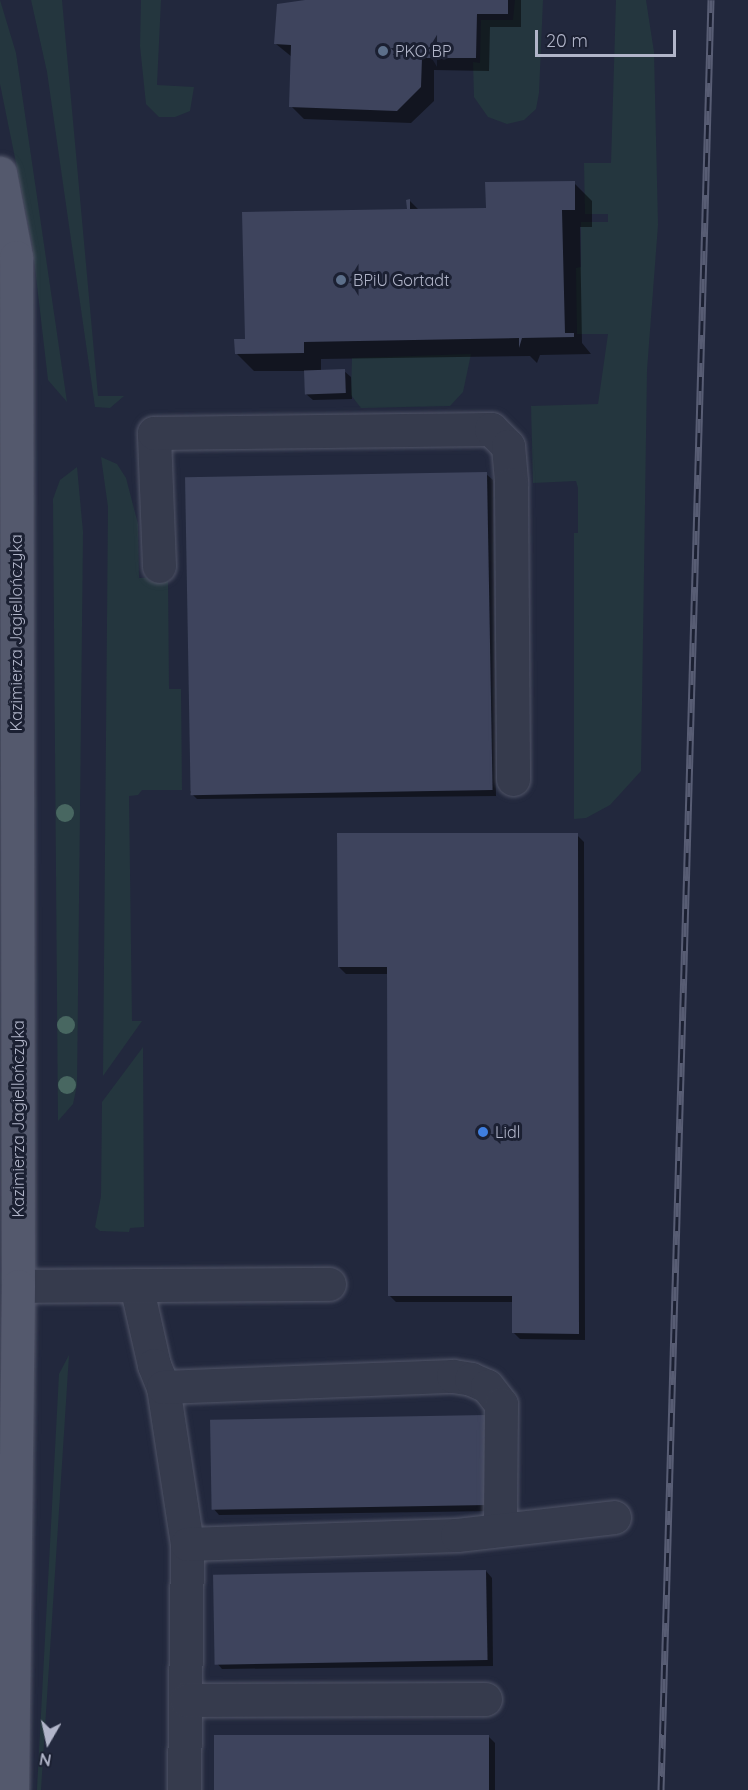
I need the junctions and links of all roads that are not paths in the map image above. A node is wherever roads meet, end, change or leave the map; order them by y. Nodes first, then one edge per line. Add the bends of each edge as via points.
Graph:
1 (0, 173) edge
2 (0, 392) edge
3 (14, 448) junction
4 (159, 566) dead end
5 (513, 779) dead end
6 (329, 1284) dead end
7 (136, 1285) junction
8 (18, 1286) junction
9 (163, 1387) junction
10 (614, 1517) dead end
11 (500, 1527) junction
12 (187, 1544) junction
13 (485, 1699) dead end
14 (186, 1700) junction
15 (12, 1790) edge
16 (184, 1790) edge

1 - 3 main road, Kazimierza Jagiellończyka via 16,257
2 - 3 main road, Kazimierza Jagiellończyka
3 - 8 main road, Kazimierza Jagiellończyka
4 - 5 lane via 154,433 491,429 508,446 511,484
6 - 7 lane
7 - 8 lane
7 - 9 lane via 154,1365
8 - 15 main road, Kazimierza Jagiellończyka
9 - 11 lane via 453,1376 471,1379 487,1386 501,1404
9 - 12 lane
10 - 11 lane
11 - 12 lane via 457,1535
12 - 14 lane
13 - 14 lane
14 - 16 lane

